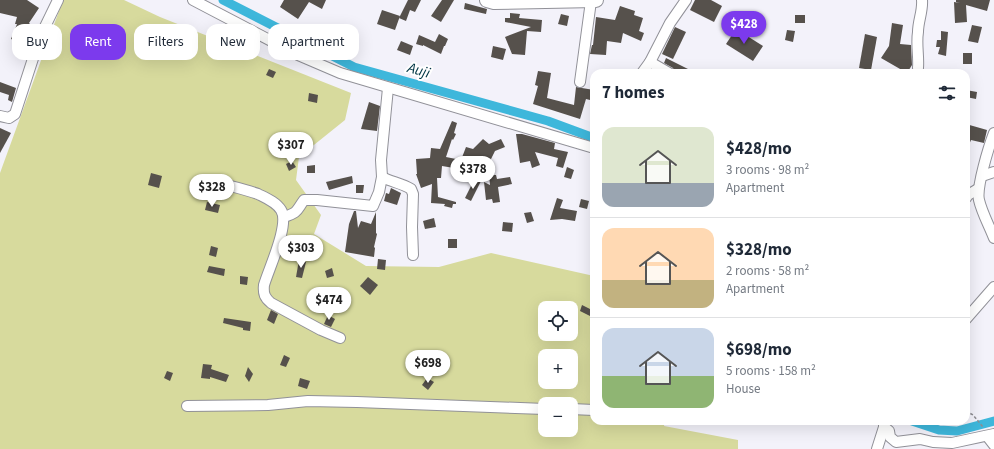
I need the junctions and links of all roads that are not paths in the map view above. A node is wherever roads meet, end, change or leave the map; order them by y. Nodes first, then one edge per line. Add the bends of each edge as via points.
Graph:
1 (58, 0) edge
2 (193, 0) edge
3 (594, 0) edge
4 (686, 0) edge
5 (922, 0) edge
6 (492, 1) edge
7 (650, 62) junction
8 (918, 68) dead end
9 (645, 69) edge
10 (662, 69) edge
11 (580, 82) dead end
12 (388, 88) junction
13 (0, 116) edge
14 (994, 133) edge
15 (590, 147) edge
16 (994, 172) edge
17 (982, 176) junction
18 (382, 177) junction
19 (223, 184) dead end
20 (970, 188) edge
21 (978, 189) junction
22 (970, 194) edge
23 (284, 217) junction
24 (994, 238) edge
25 (413, 254) dead end
26 (994, 288) edge
27 (970, 315) edge
28 (340, 338) dead end
29 (187, 406) dead end
30 (538, 409) edge
31 (578, 409) edge
32 (590, 410) edge
33 (884, 425) edge
34 (885, 425) edge
35 (989, 433) edge
36 (994, 445) edge
37 (877, 449) edge

1 - 13 street via 40,38 15,114 9,118
2 - 12 street via 298,55 340,73
3 - 6 street
3 - 11 street
4 - 7 street via 670,23
5 - 8 street via 917,47
7 - 9 street
7 - 10 street
12 - 15 street
12 - 18 street via 381,160
14 - 17 street
16 - 17 street
17 - 21 street
18 - 23 street via 374,206 304,200 298,211
18 - 25 street via 411,189
19 - 23 street via 257,194 273,202 281,209
20 - 21 street
21 - 22 street
21 - 24 street via 978,199
23 - 28 street via 281,236 263,293 271,304
26 - 27 street
29 - 30 street via 268,405 308,401
31 - 32 street
33 - 37 street
34 - 35 street via 890,438 896,442 920,438 933,442 952,442
35 - 36 street

